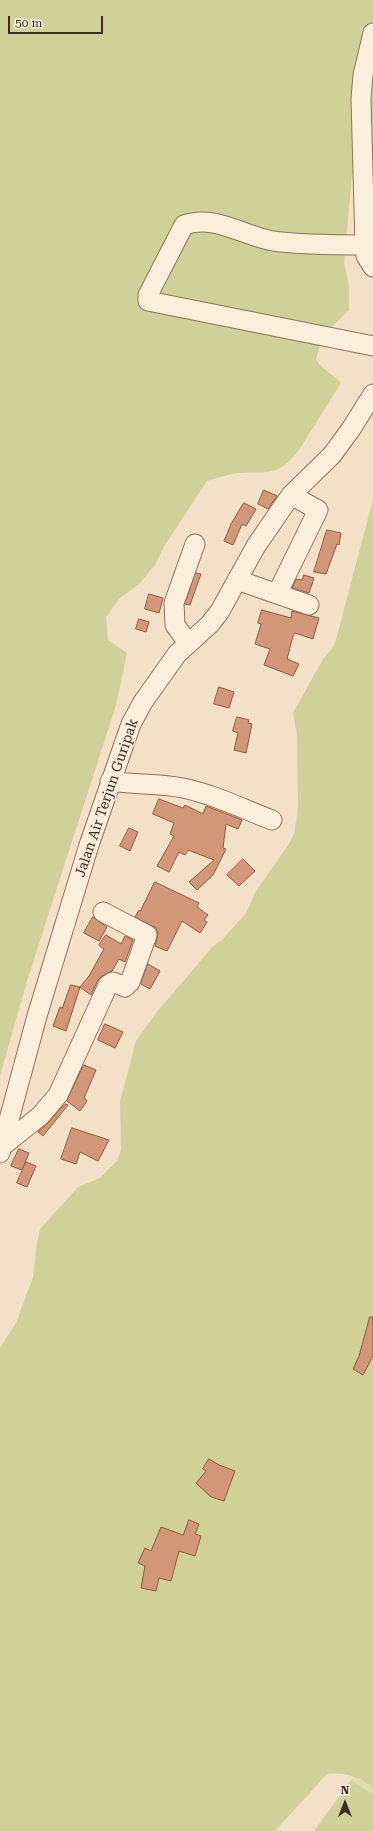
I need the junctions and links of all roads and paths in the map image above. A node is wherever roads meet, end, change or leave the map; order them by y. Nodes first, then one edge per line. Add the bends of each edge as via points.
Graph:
1 (373, 33) edge
2 (365, 245) junction
3 (373, 267) edge
4 (373, 346) edge
5 (373, 394) edge
6 (291, 495) junction
7 (195, 544) dead end
8 (237, 580) junction
9 (277, 594) junction
10 (309, 605) dead end
11 (188, 643) junction
12 (110, 781) junction
13 (272, 820) dead end
14 (103, 912) dead end
15 (1, 1150) edge

1 - 2 street via 363,75 361,99
2 - 3 street via 366,256
2 - 4 street via 327,245 271,240 253,237 221,224 195,221 184,225 148,295 148,301
5 - 6 street, Jalan Air Terjun Guripak via 332,455
6 - 8 street, Jalan Air Terjun Guripak via 256,546
6 - 9 street via 318,510
7 - 11 street via 174,603 175,625
8 - 9 street
8 - 11 street, Jalan Air Terjun Guripak via 210,624
9 - 10 street
11 - 12 street, Jalan Air Terjun Guripak via 143,702 131,724
12 - 13 street via 188,789
12 - 15 street, Jalan Air Terjun Guripak via 39,1009
14 - 15 street via 147,935 130,982 126,987 113,982 108,984 58,1095 40,1116

